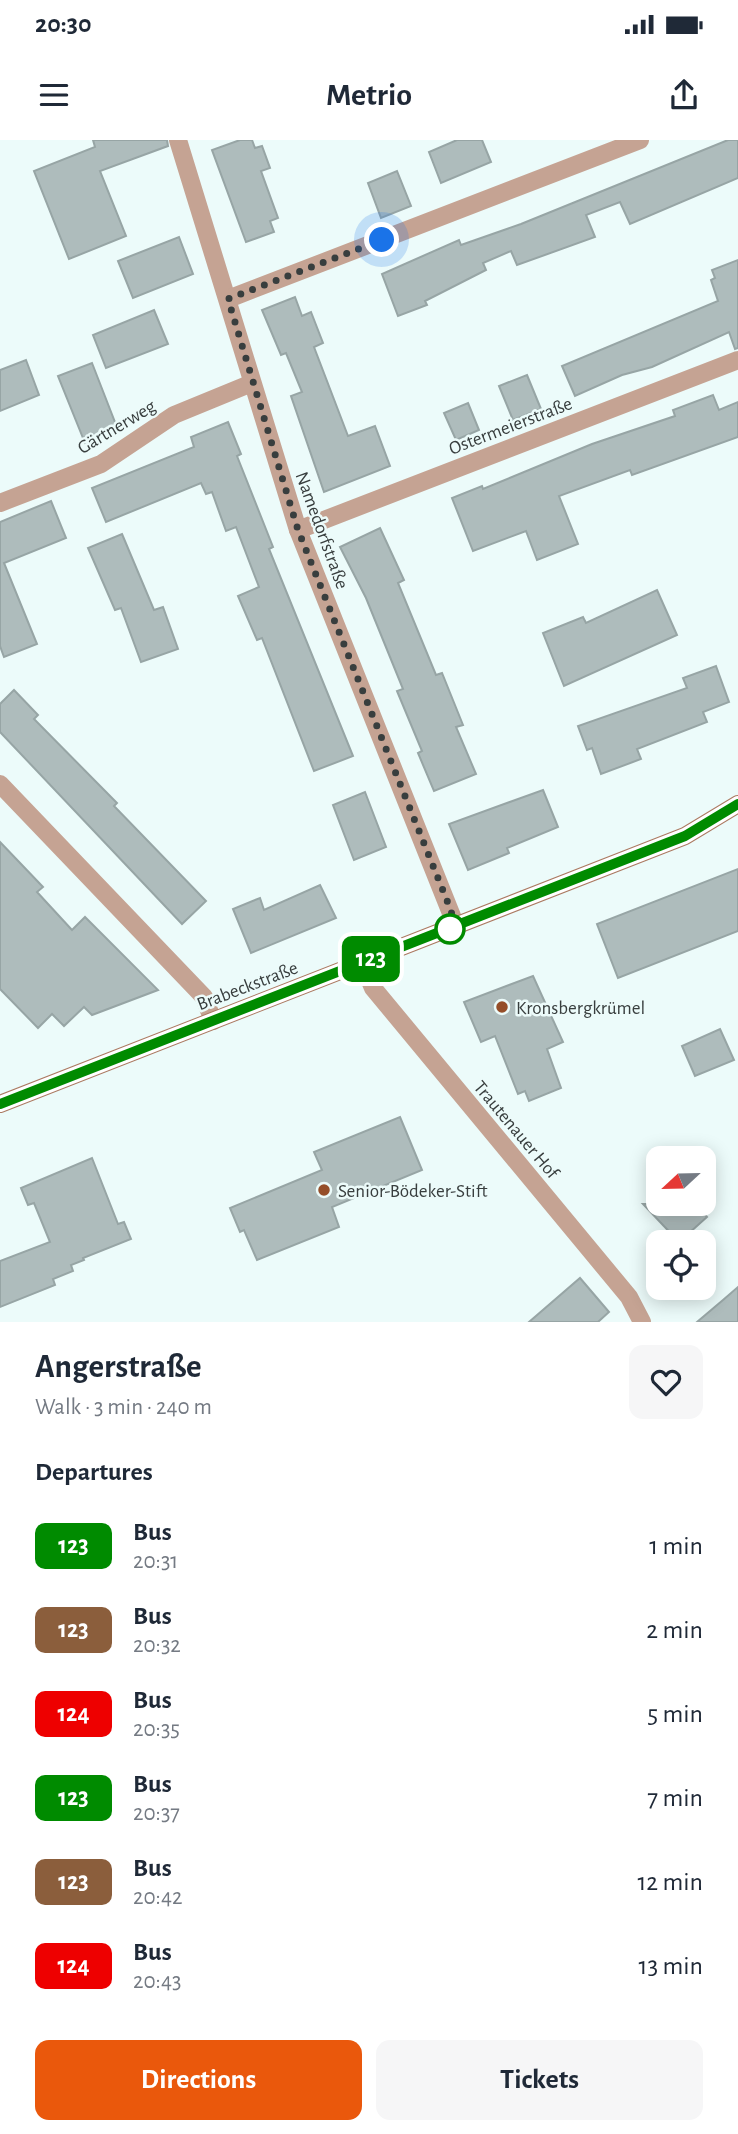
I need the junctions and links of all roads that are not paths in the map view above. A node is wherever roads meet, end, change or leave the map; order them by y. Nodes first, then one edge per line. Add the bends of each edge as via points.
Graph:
1 (178, 140) edge
2 (640, 140) edge
3 (228, 299) junction
4 (738, 360) edge
5 (252, 383) junction
6 (0, 503) edge
7 (298, 530) junction
8 (0, 784) edge
9 (738, 805) edge
10 (456, 926) junction
11 (362, 962) junction
12 (213, 1021) junction
13 (0, 1104) edge
14 (642, 1322) edge

1 - 3 street, Namedorfstraße
2 - 3 street
3 - 5 street, Namedorfstraße
4 - 7 street, Ostermeierstraße
5 - 6 street, Gärtnerweg via 174,415 101,464
5 - 7 street, Namedorfstraße
7 - 10 street, Namedorfstraße
8 - 12 street via 204,997
9 - 10 main road, Brabeckstraße via 685,836
10 - 11 main road, Brabeckstraße
11 - 12 main road, Brabeckstraße
11 - 14 street, Trautenauer Hof via 373,988 629,1297
12 - 13 main road, Brabeckstraße

